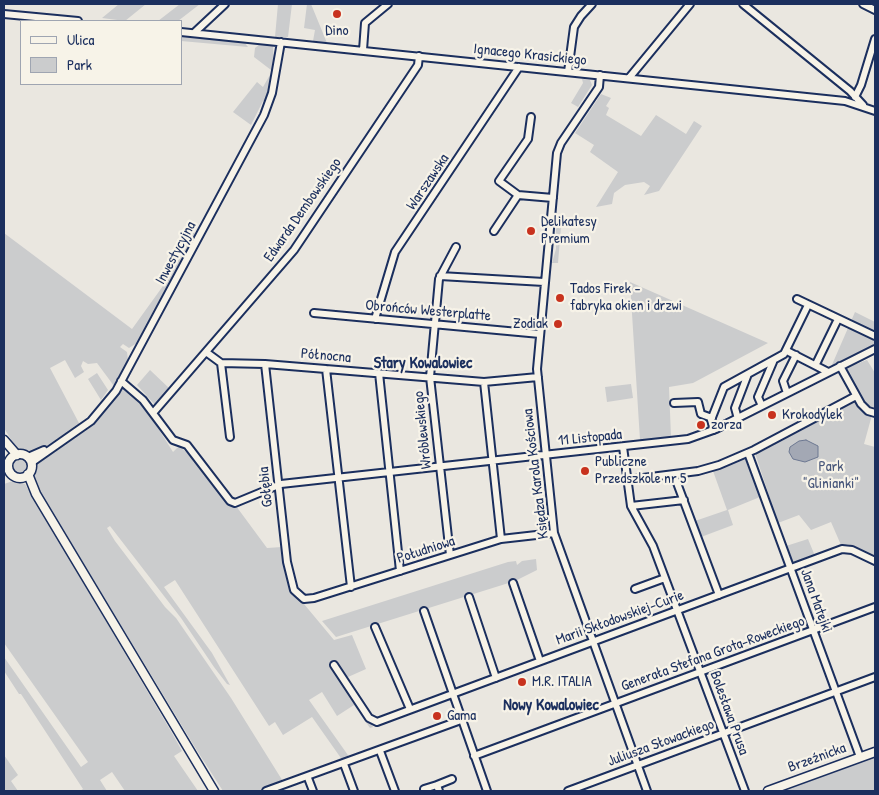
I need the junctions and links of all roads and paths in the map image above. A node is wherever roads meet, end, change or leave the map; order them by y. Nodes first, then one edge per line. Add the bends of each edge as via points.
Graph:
1 (225, 4) edge
2 (388, 4) edge
3 (579, 4) edge
4 (592, 4) edge
5 (690, 4) edge
6 (743, 4) edge
7 (863, 4) edge
8 (875, 10) edge
9 (584, 11) junction
10 (4, 14) edge
11 (67, 20) edge
12 (182, 32) edge
13 (194, 33) junction
14 (875, 39) edge
15 (281, 42) junction
16 (364, 50) junction
17 (419, 56) junction
18 (519, 67) junction
19 (568, 72) junction
20 (600, 75) junction
21 (629, 78) junction
22 (844, 88) junction
23 (856, 96) junction
24 (845, 101) junction
25 (863, 106) junction
26 (875, 111) edge
27 (531, 117) dead end
28 (518, 195) junction
29 (553, 198) junction
30 (494, 231) dead end
31 (456, 247) dead end
32 (440, 276) junction
33 (544, 282) junction
34 (797, 299) dead end
35 (808, 305) junction
36 (314, 313) dead end
37 (375, 319) junction
38 (838, 319) junction
39 (435, 326) junction
40 (540, 334) junction
41 (875, 336) edge
42 (875, 348) edge
43 (787, 351) junction
44 (206, 352) junction
45 (796, 355) junction
46 (773, 362) junction
47 (221, 363) junction
48 (265, 364) junction
49 (816, 364) junction
50 (840, 366) junction
51 (326, 369) junction
52 (828, 372) junction
53 (379, 373) junction
54 (748, 374) junction
55 (538, 377) junction
56 (430, 378) junction
57 (122, 381) junction
58 (484, 382) junction
59 (787, 393) junction
60 (856, 396) junction
61 (674, 403) dead end
62 (762, 406) junction
63 (875, 412) edge
64 (153, 413) junction
65 (712, 418) junction
66 (738, 418) junction
67 (714, 430) junction
68 (230, 437) dead end
69 (4, 440) edge
70 (623, 447) junction
71 (751, 452) junction
72 (14, 456) junction
73 (546, 456) junction
74 (30, 460) junction
75 (492, 461) junction
76 (440, 467) junction
77 (8, 472) edge
78 (389, 473) junction
79 (674, 475) junction
80 (25, 476) junction
81 (4, 477) edge
82 (338, 478) junction
83 (627, 480) junction
84 (279, 486) junction
85 (684, 500) junction
86 (631, 506) junction
87 (554, 533) junction
88 (501, 539) junction
89 (450, 555) junction
90 (875, 561) edge
91 (791, 569) junction
92 (400, 571) junction
93 (665, 578) junction
94 (513, 583) dead end
95 (351, 587) junction
96 (635, 589) dead end
97 (719, 595) junction
98 (468, 597) dead end
99 (308, 600) joint
100 (875, 607) edge
101 (424, 611) dead end
102 (677, 611) junction
103 (375, 627) dead end
104 (813, 630) junction
105 (592, 642) junction
106 (540, 661) junction
107 (334, 665) dead end
108 (700, 672) junction
109 (875, 677) edge
110 (496, 678) junction
111 (836, 691) junction
112 (452, 694) junction
113 (615, 704) junction
114 (410, 709) junction
115 (461, 720) junction
116 (723, 734) junction
117 (380, 751) junction
118 (875, 752) edge
119 (474, 756) junction
120 (860, 757) junction
121 (344, 764) junction
122 (637, 765) junction
123 (308, 778) junction
124 (452, 779) dead end
125 (438, 788) edge
126 (424, 789) dead end
127 (214, 791) edge
128 (269, 791) edge
129 (313, 791) edge
130 (354, 791) edge
131 (395, 791) edge
132 (487, 791) edge
133 (568, 791) edge
134 (647, 791) edge
135 (745, 791) edge
136 (768, 791) edge

1 - 13 street
2 - 16 street via 365,23
3 - 9 street
4 - 9 street
5 - 21 street
6 - 22 street
7 - 8 street
9 - 19 street via 572,36
10 - 11 street
12 - 13 street, Ignacego Krasickiego
13 - 15 street, Ignacego Krasickiego
14 - 23 street
15 - 16 street, Ignacego Krasickiego
15 - 57 street, Inwestycyjna via 272,93 264,115
16 - 17 street, Ignacego Krasickiego
17 - 18 street, Ignacego Krasickiego
17 - 44 street, Edwarda Dembowskiego via 418,65 294,250
18 - 19 street, Ignacego Krasickiego
18 - 37 street, Warszawska via 395,252
19 - 20 street, Ignacego Krasickiego
20 - 21 street, Ignacego Krasickiego
20 - 29 street, Księdza Karola Kościowa via 599,87 559,146
21 - 24 street, Ignacego Krasickiego
22 - 23 street
22 - 24 street
23 - 25 street
24 - 25 street, Ignacego Krasickiego
25 - 26 street, Ignacego Krasickiego
27 - 28 street via 528,139 500,181
28 - 29 street
28 - 30 street
29 - 33 street, Księdza Karola Kościowa
31 - 32 street, Wróblewskiego
32 - 33 street
32 - 39 street, Wróblewskiego
33 - 40 street, Księdza Karola Kościowa
34 - 35 street
35 - 38 street
35 - 43 street
36 - 37 street, Obrońców Westerplatte
37 - 39 street, Obrońców Westerplatte
38 - 41 street
38 - 49 street
39 - 40 street, Obrońców Westerplatte
39 - 56 street, Wróblewskiego
40 - 55 street, Księdza Karola Kościowa
42 - 50 street, 11 Listopada
43 - 45 street
43 - 46 street
44 - 47 street
44 - 64 street, Edwarda Dembowskiego
45 - 49 street
45 - 59 street via 783,380
46 - 54 street
46 - 62 street via 758,397
47 - 48 street, Północna
47 - 68 street
48 - 51 street, Północna
48 - 84 street, Gołębia
49 - 52 street
50 - 52 street, 11 Listopada
50 - 60 street
51 - 53 street, Północna
51 - 82 street
52 - 59 street, 11 Listopada
53 - 56 street, Północna
53 - 78 street
54 - 65 street via 724,387
54 - 66 street via 734,408
55 - 58 street, Północna
55 - 73 street, Księdza Karola Kościowa
56 - 58 street, Północna
56 - 76 street, Wróblewskiego
57 - 64 street
57 - 74 street, Inwestycyjna via 109,402 91,421
58 - 75 street
59 - 62 street, 11 Listopada
60 - 63 street via 864,408
60 - 71 street
61 - 65 street via 698,402 701,414
62 - 66 street, 11 Listopada
64 - 84 street, 11 Listopada via 173,440 187,445 232,502
65 - 67 street
66 - 67 street, 11 Listopada
67 - 70 street, 11 Listopada via 679,441
69 - 72 main road
70 - 73 street, 11 Listopada
70 - 83 street, Bolesława Prusa
71 - 79 street via 712,467
71 - 91 street, Jana Matejki
72 - 74 main road
72 - 77 main road
73 - 75 street, 11 Listopada
73 - 87 street, Księdza Karola Kościowa
74 - 80 main road
75 - 76 street, 11 Listopada
75 - 88 street
76 - 78 street, 11 Listopada
76 - 89 street, Wróblewskiego
77 - 80 main road
77 - 81 main road
78 - 82 street, 11 Listopada
78 - 92 street
79 - 83 street
79 - 85 street
80 - 127 main road
82 - 84 street, 11 Listopada
82 - 95 street
83 - 86 street, Bolesława Prusa
84 - 99 street, Gołębia via 286,562 294,590
85 - 86 street
85 - 97 street
86 - 93 street, Bolesława Prusa via 650,538
87 - 88 street, Południowa
87 - 105 street, Księdza Karola Kościowa
88 - 89 street, Południowa
89 - 92 street, Południowa
90 - 91 street, Marii Skłodowskiej-Curie via 846,549
91 - 97 street, Marii Skłodowskiej-Curie
91 - 104 street, Jana Matejki
92 - 95 street, Południowa
93 - 96 street
93 - 102 street, Bolesława Prusa
94 - 106 street
95 - 99 street, Południowa
97 - 102 street, Marii Skłodowskiej-Curie
98 - 110 street
100 - 104 street, Generała Stefana Grota-Roweckiego
101 - 112 street
102 - 105 street, Marii Skłodowskiej-Curie
102 - 108 street, Bolesława Prusa
103 - 114 street
104 - 108 street, Generała Stefana Grota-Roweckiego
104 - 111 street, Jana Matejki
105 - 106 street, Marii Skłodowskiej-Curie
105 - 113 street, Księdza Karola Kościowa
106 - 110 street, Marii Skłodowskiej-Curie
107 - 114 street, Marii Skłodowskiej-Curie via 373,722
108 - 113 street, Generała Stefana Grota-Roweckiego
108 - 116 street, Bolesława Prusa
109 - 111 street, Juliusza Słowackiego
110 - 112 street, Marii Skłodowskiej-Curie
111 - 116 street, Juliusza Słowackiego
111 - 120 street, Jana Matejki
112 - 114 street, Marii Skłodowskiej-Curie
112 - 115 street
113 - 119 street, Generała Stefana Grota-Roweckiego
113 - 122 street, Księdza Karola Kościowa
115 - 117 street
115 - 119 street
116 - 122 street, Juliusza Słowackiego
116 - 135 street, Bolesława Prusa
117 - 121 street
117 - 131 street
118 - 120 main road, Brzeźnicka
119 - 132 street
120 - 136 main road, Brzeźnicka
121 - 123 street
121 - 130 street
122 - 133 street, Juliusza Słowackiego
122 - 134 street, Księdza Karola Kościowa
123 - 128 street
123 - 129 street
124 - 125 street
125 - 126 street

